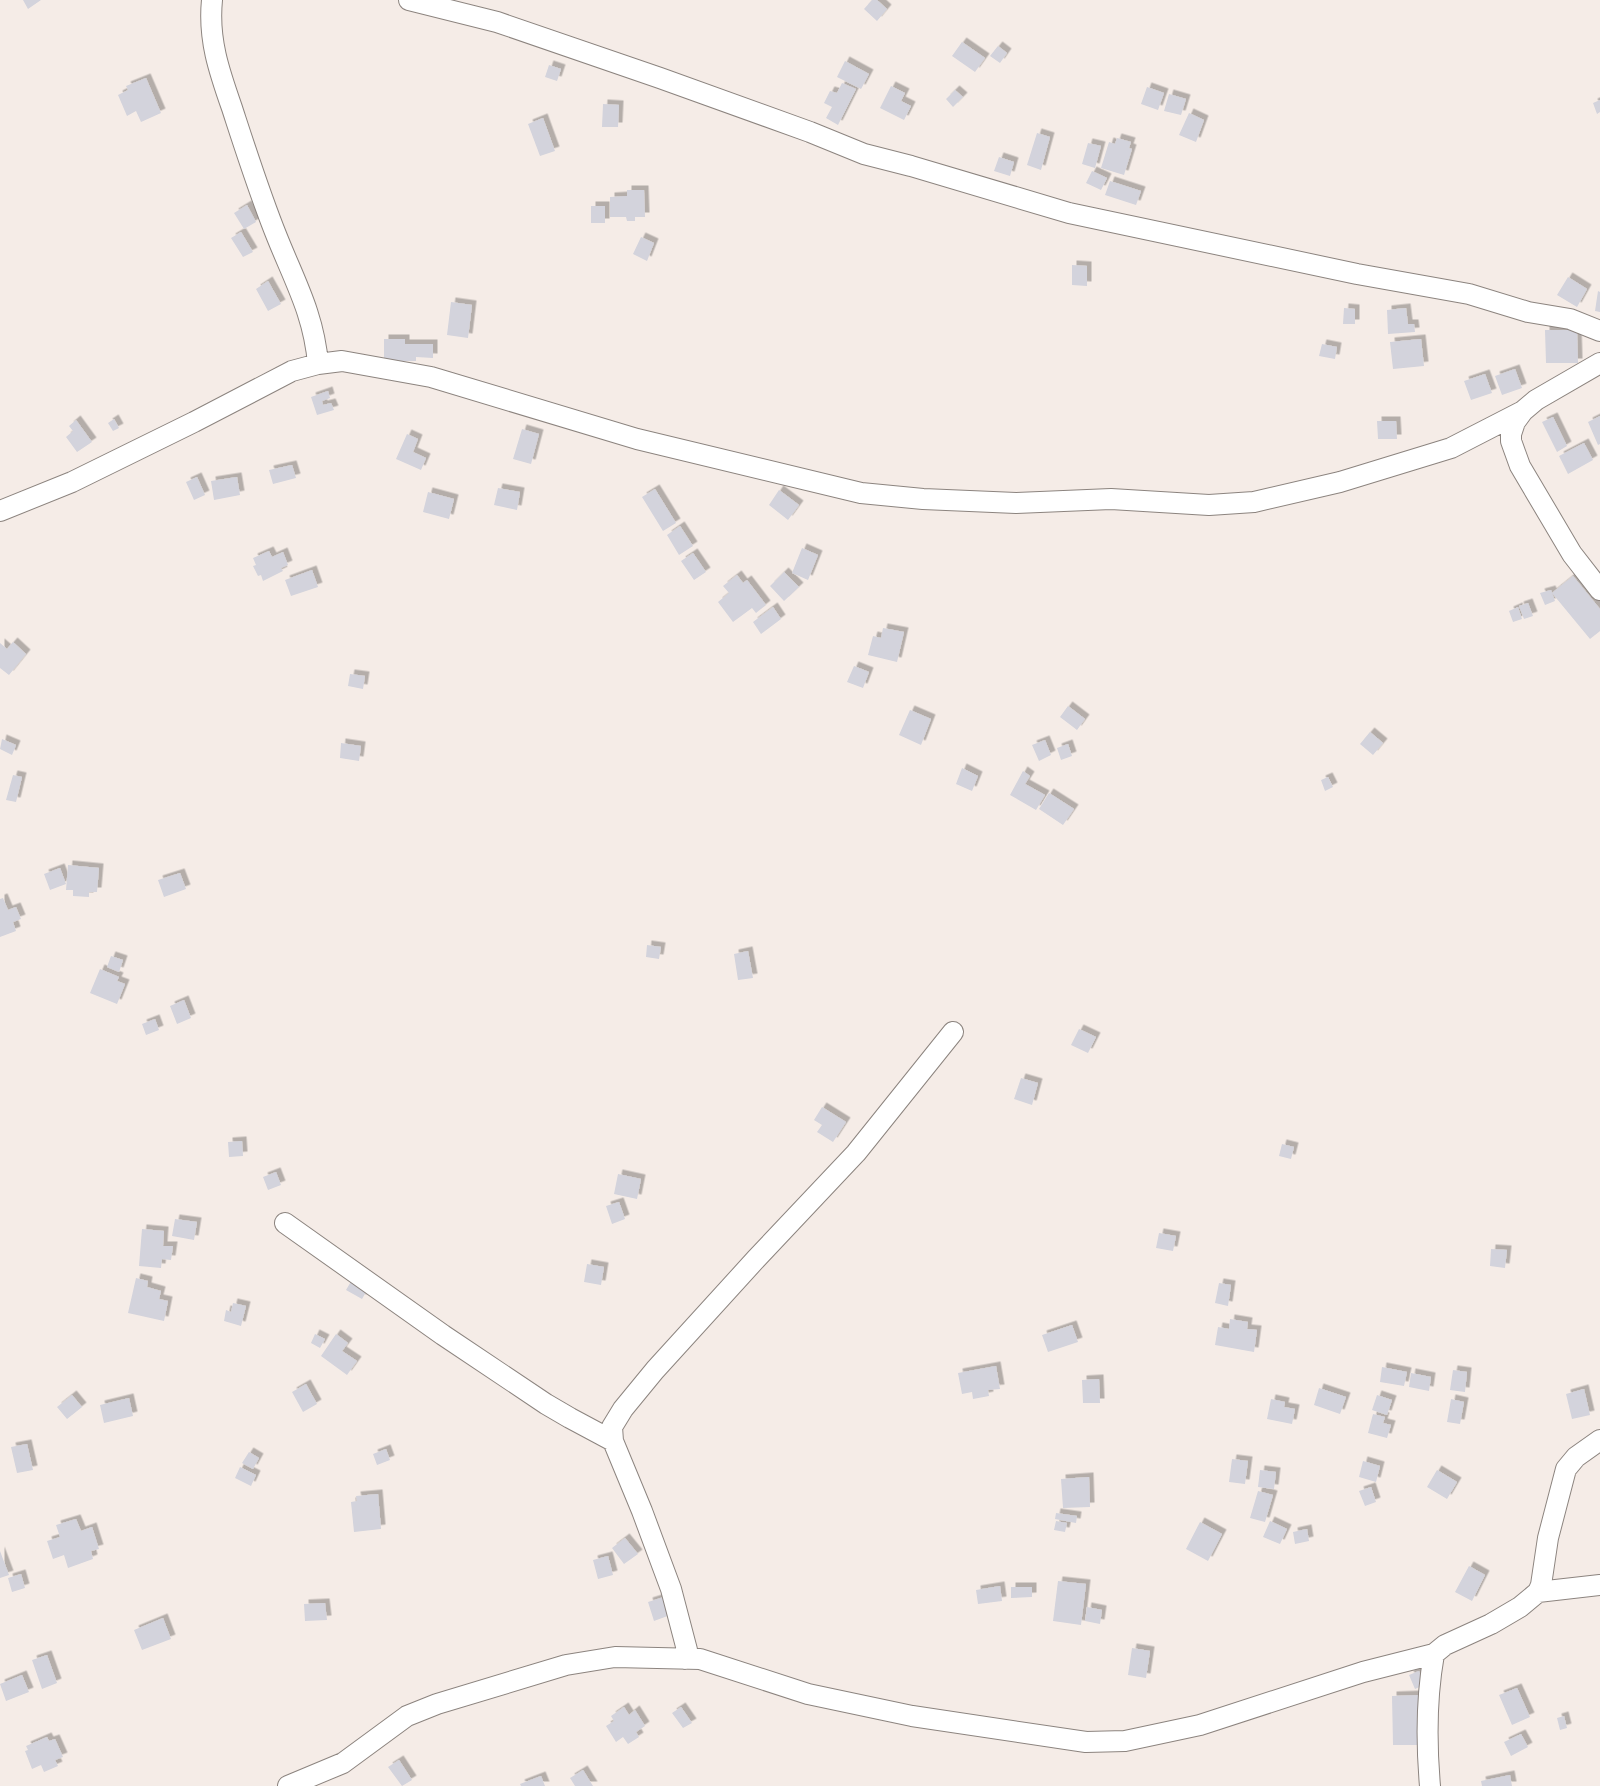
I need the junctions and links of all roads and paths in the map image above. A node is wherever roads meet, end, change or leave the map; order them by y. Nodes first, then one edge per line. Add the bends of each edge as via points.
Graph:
1 (212, 0) edge
2 (413, 0) edge
3 (1600, 331) edge
4 (1600, 363) edge
5 (318, 364) junction
6 (1523, 411) junction
7 (0, 510) edge
8 (1600, 590) edge
9 (953, 1032) dead end
10 (285, 1224) dead end
11 (1600, 1440) edge
12 (613, 1441) junction
13 (1600, 1585) edge
14 (1538, 1592) junction
15 (1434, 1654) junction
16 (685, 1659) junction
17 (288, 1786) edge
18 (1430, 1786) edge

1 - 5 street via 210,20 218,65 277,237 307,305
2 - 3 street via 516,28 670,81 864,154 1069,213 1357,274 1469,294
4 - 6 street
5 - 6 street via 342,361 431,377 637,440 861,493 1016,503 1111,499 1209,505 1254,502 1340,482 1451,448
5 - 7 street via 292,371 72,482
6 - 8 street via 1511,434 1516,455 1572,554
9 - 12 street via 856,1154 655,1370 615,1421 611,1433
10 - 12 street via 546,1404
11 - 14 street via 1576,1457 1566,1469
12 - 16 street via 670,1589 687,1650
13 - 14 street
14 - 15 street via 1520,1607 1445,1645
15 - 16 street via 1363,1672 1200,1725 1132,1740 1086,1742 902,1714 808,1694 700,1659
15 - 18 street via 1426,1714
16 - 17 street via 615,1657 566,1665 437,1704 407,1716 343,1763

